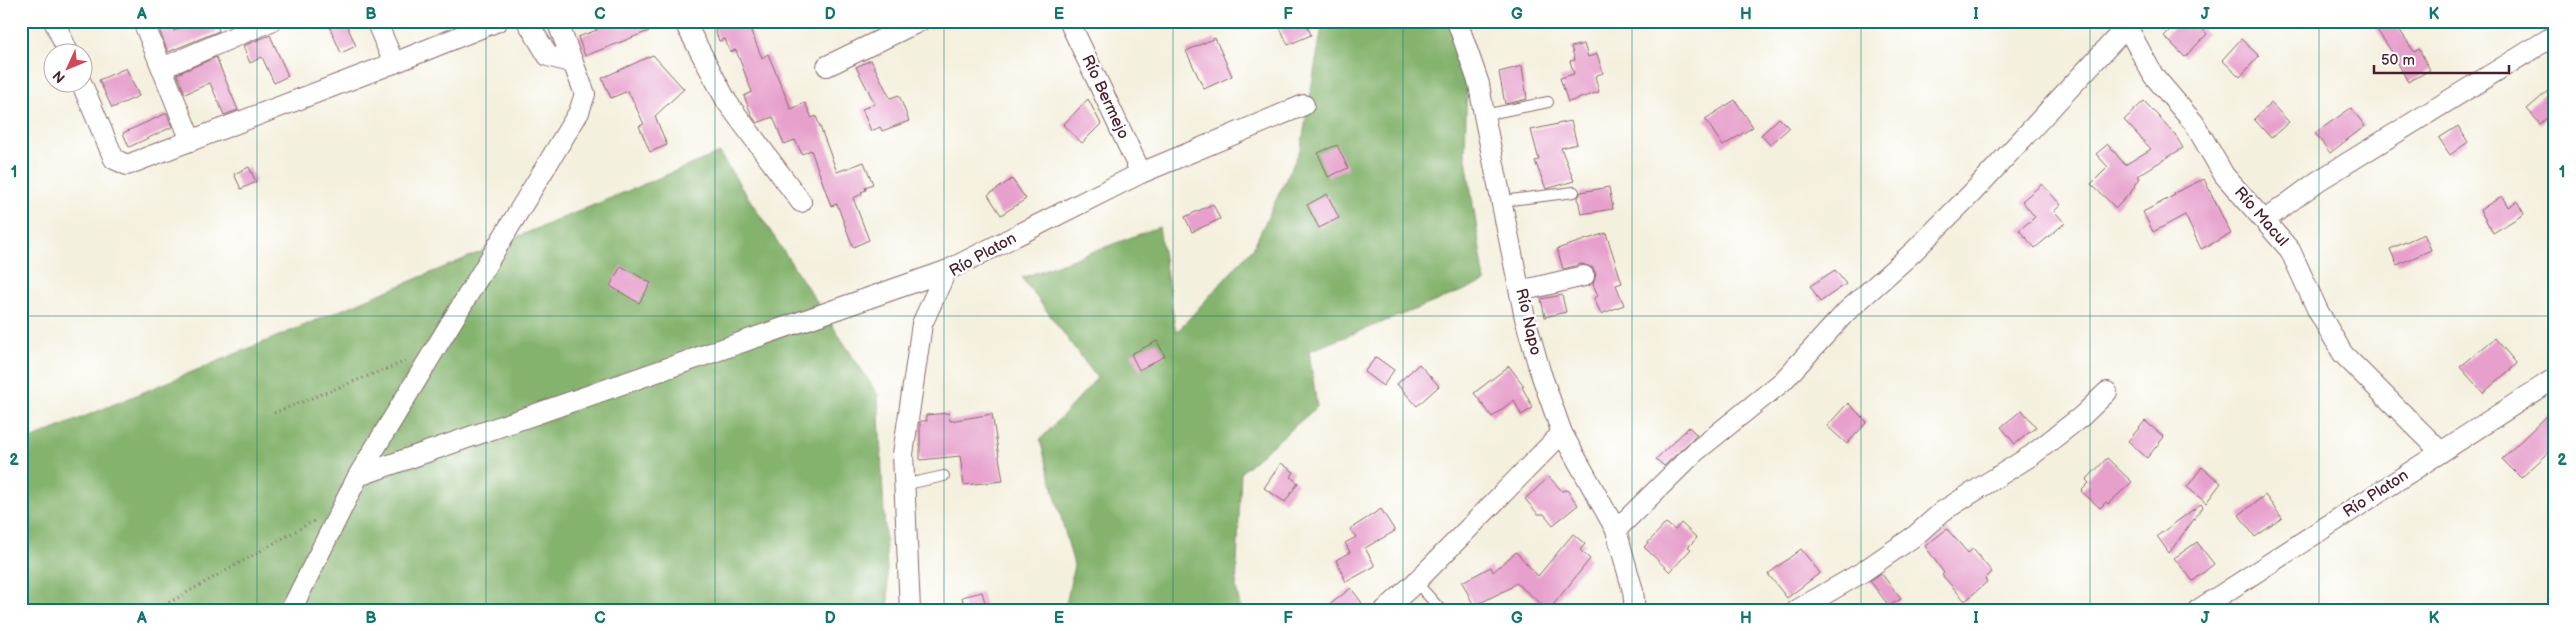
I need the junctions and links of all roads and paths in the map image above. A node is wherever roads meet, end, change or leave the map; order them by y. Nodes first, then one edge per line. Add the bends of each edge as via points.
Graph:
1 (54, 21) edge
2 (142, 21) edge
3 (271, 21) edge
4 (376, 21) edge
5 (498, 21) edge
6 (527, 21) edge
7 (557, 21) edge
8 (684, 21) edge
9 (920, 21) edge
10 (1069, 21) edge
11 (1457, 21) edge
12 (2128, 23) edge
13 (2554, 36) edge
14 (63, 42) edge
15 (394, 63) junction
16 (574, 64) junction
17 (827, 66) dead end
18 (162, 68) junction
19 (85, 92) edge
20 (1548, 102) dead end
21 (1304, 105) dead end
22 (1484, 115) junction
23 (191, 141) junction
24 (1140, 173) junction
25 (1574, 192) dead end
26 (1503, 201) junction
27 (801, 202) dead end
28 (2265, 220) junction
29 (946, 271) junction
30 (1584, 276) dead end
31 (1520, 291) junction
32 (409, 359) dead end
33 (2555, 378) edge
34 (2107, 392) dead end
35 (274, 413) dead end
36 (1562, 433) junction
37 (2441, 452) junction
38 (358, 476) junction
39 (944, 476) dead end
40 (903, 485) junction
41 (318, 518) dead end
42 (1616, 530) junction
43 (1416, 582) junction
44 (156, 610) edge
45 (290, 610) edge
46 (910, 610) edge
47 (1385, 610) edge
48 (1441, 610) edge
49 (1635, 610) edge
50 (1797, 610) edge
51 (2198, 610) edge

1 - 14 street
2 - 18 street
3 - 18 street
4 - 15 street
5 - 15 street
6 - 16 street via 548,56
7 - 16 street
8 - 27 street via 728,102
9 - 17 street
10 - 24 street, Río Bermejo
11 - 22 street, Río Napo via 1479,84
12 - 28 street, Río Macul via 2153,75 2194,123 2224,175
12 - 42 street via 1972,193 1846,312 1783,382 1695,452
13 - 28 street via 2318,181
15 - 23 street
16 - 38 street via 585,94 579,112
18 - 23 street
19 - 23 street via 114,159 120,164 127,165
20 - 22 lane
21 - 24 street, Río Platon
22 - 26 street, Río Napo
24 - 29 street, Río Platon
25 - 26 lane
26 - 31 street, Río Napo
28 - 37 street, Río Macul via 2290,250 2318,311 2343,354
29 - 38 street
29 - 40 street, Río Platon via 922,324 903,454
30 - 31 street
31 - 36 street, Río Napo via 1540,371
32 - 35 path
33 - 37 street, Río Platon
34 - 50 street via 2032,456 1943,510 1916,535 1861,573
36 - 42 street, Río Napo
36 - 43 street
37 - 51 street, Río Platon
38 - 45 street
39 - 40 lane
40 - 46 street, Río Platon
41 - 44 path
42 - 49 street, Río Napo
43 - 47 street
43 - 48 lane

